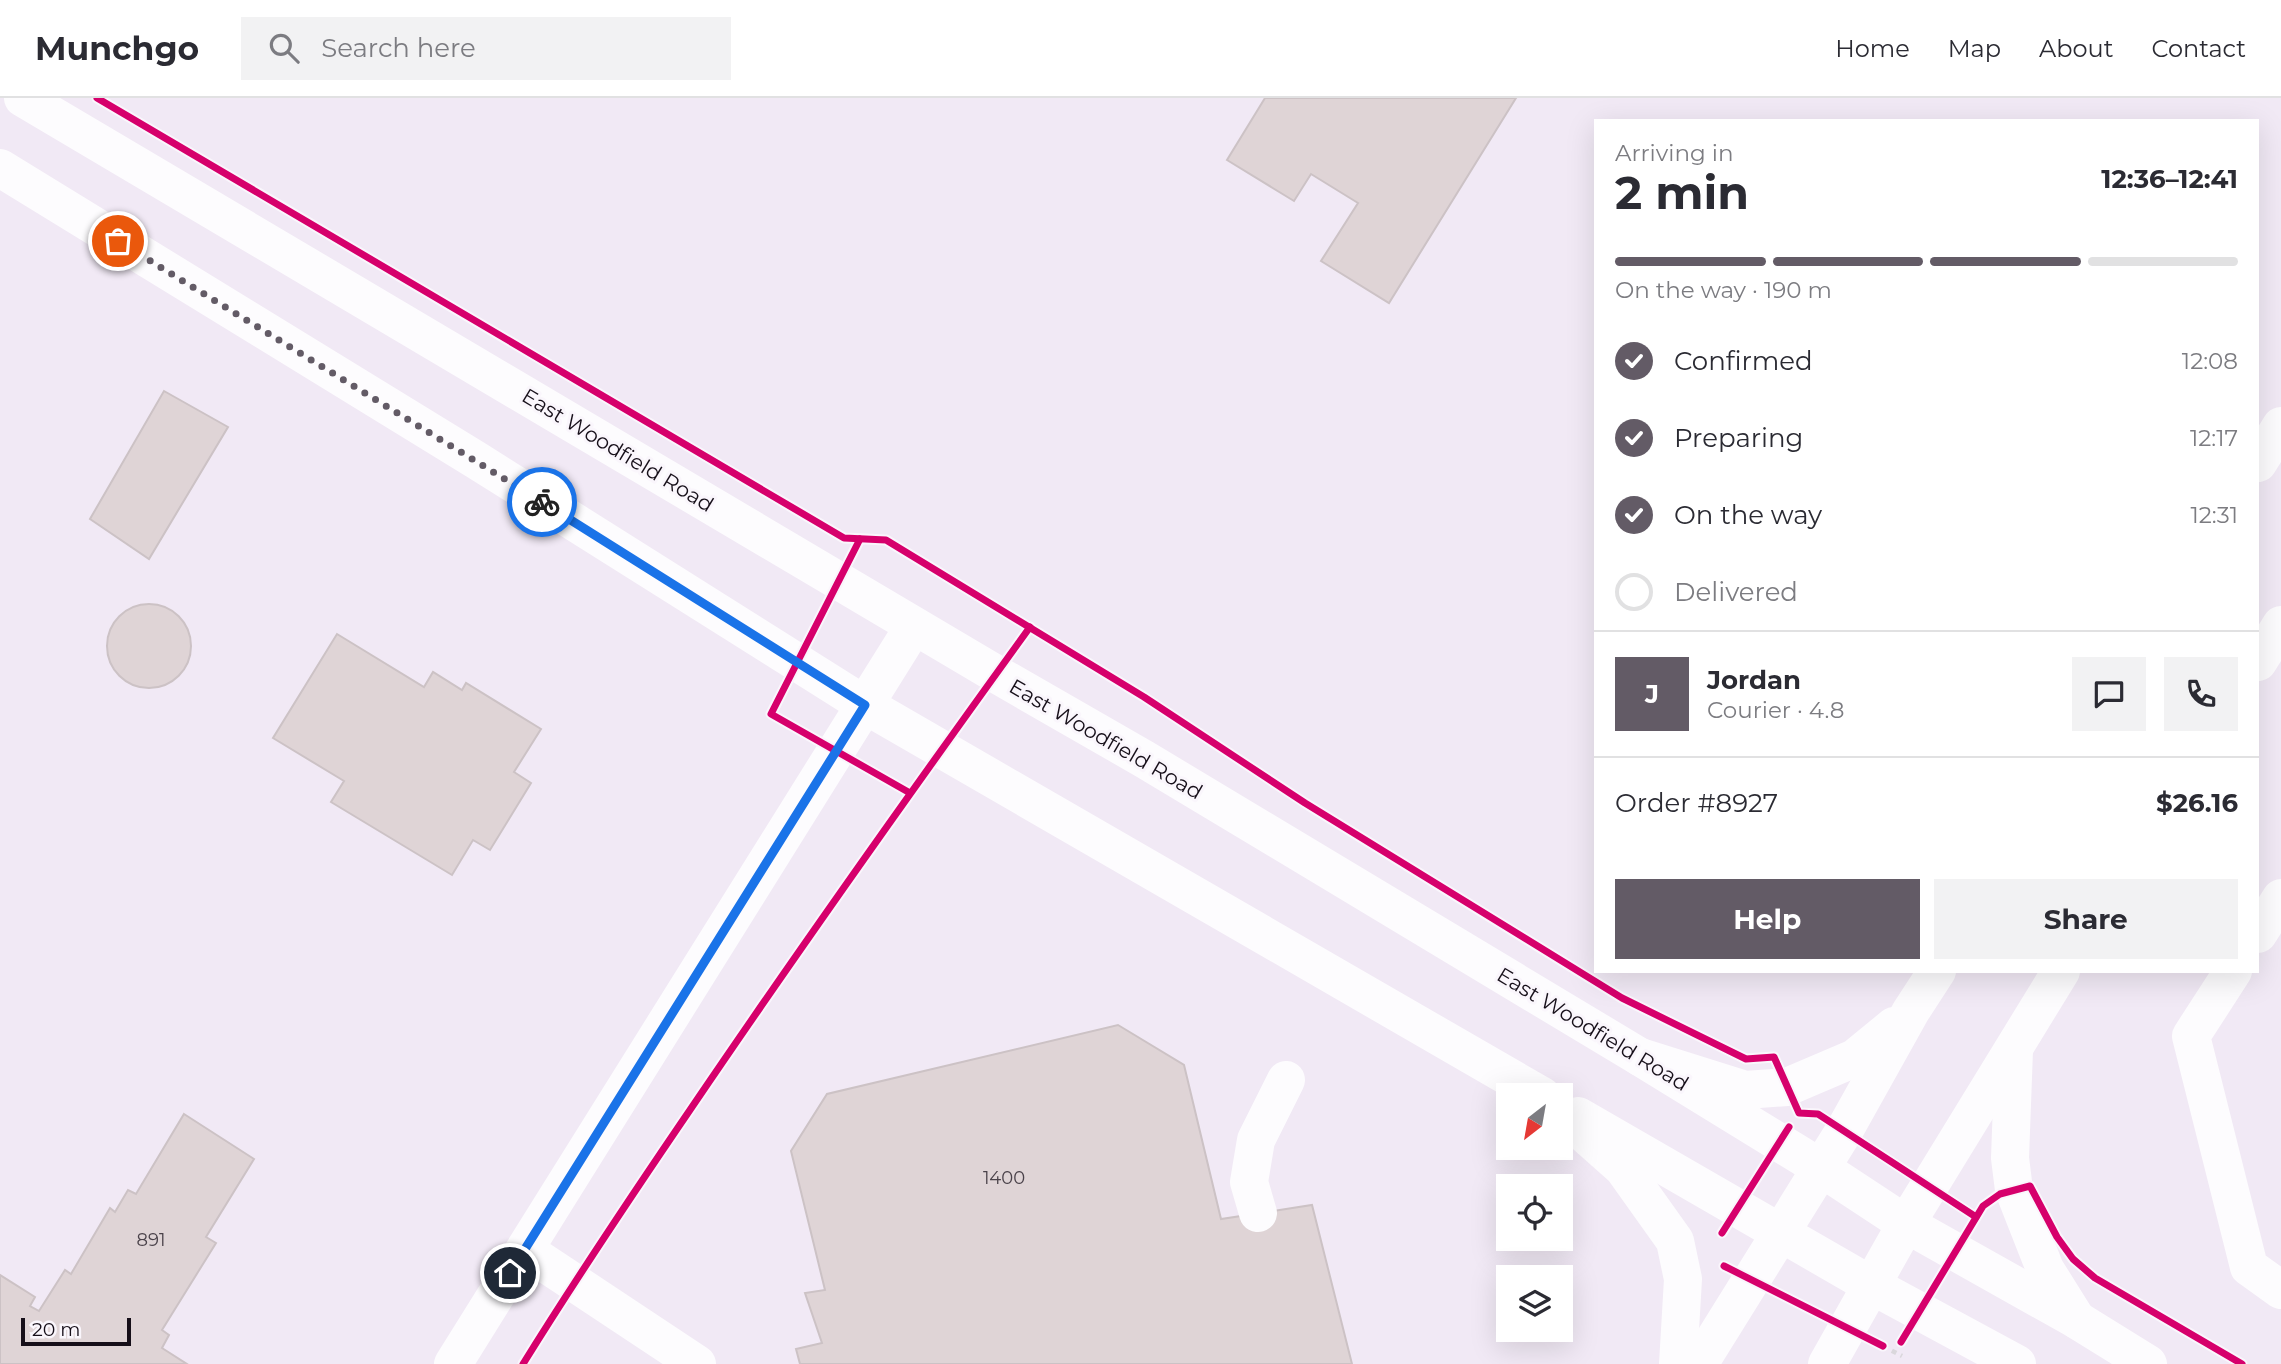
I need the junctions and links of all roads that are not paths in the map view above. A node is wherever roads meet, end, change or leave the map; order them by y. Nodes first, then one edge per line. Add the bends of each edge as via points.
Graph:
1 (23, 98) edge
2 (0, 168) edge
3 (2281, 426) edge
4 (2259, 461) edge
5 (914, 625) junction
6 (2281, 625) edge
7 (2259, 660) edge
8 (865, 705) junction
9 (2281, 898) edge
10 (2259, 932) edge
11 (1936, 973) edge
12 (2060, 973) edge
13 (2232, 973) edge
14 (1911, 1011) junction
15 (2014, 1045) junction
16 (1640, 1057) junction
17 (1286, 1080) dead end
18 (1518, 1083) edge
19 (1573, 1115) edge
20 (1573, 1123) edge
21 (1821, 1168) junction
22 (1258, 1213) dead end
23 (1906, 1224) junction
24 (1781, 1233) junction
25 (524, 1250) junction
26 (1871, 1285) junction
27 (2281, 1290) edge
28 (2077, 1320) junction
29 (453, 1364) edge
30 (697, 1364) edge
31 (1678, 1364) edge
32 (1699, 1364) edge
33 (1826, 1364) edge
34 (2017, 1364) edge
35 (2148, 1364) edge

1 - 5 street, East Woodfield Road
2 - 8 street
3 - 4 street
5 - 8 street
5 - 16 street, East Woodfield Road
6 - 7 street
8 - 18 street
8 - 25 street
9 - 10 street
11 - 14 street
12 - 15 street
13 - 27 street via 2191,1036 2249,1267
14 - 16 street via 1855,1058 1787,1087 1745,1090
14 - 21 street
15 - 23 street
15 - 28 street via 2010,1158 2014,1190 2045,1269
16 - 21 street, East Woodfield Road
17 - 22 street via 1256,1140 1249,1182
19 - 24 street
20 - 31 street via 1623,1168 1675,1241 1683,1279
21 - 23 street, East Woodfield Road
21 - 24 street
23 - 26 street
23 - 28 street, East Woodfield Road
24 - 26 street
24 - 32 street
25 - 29 street
25 - 30 street
26 - 33 street
26 - 34 street via 1909,1327
28 - 35 street, East Woodfield Road

